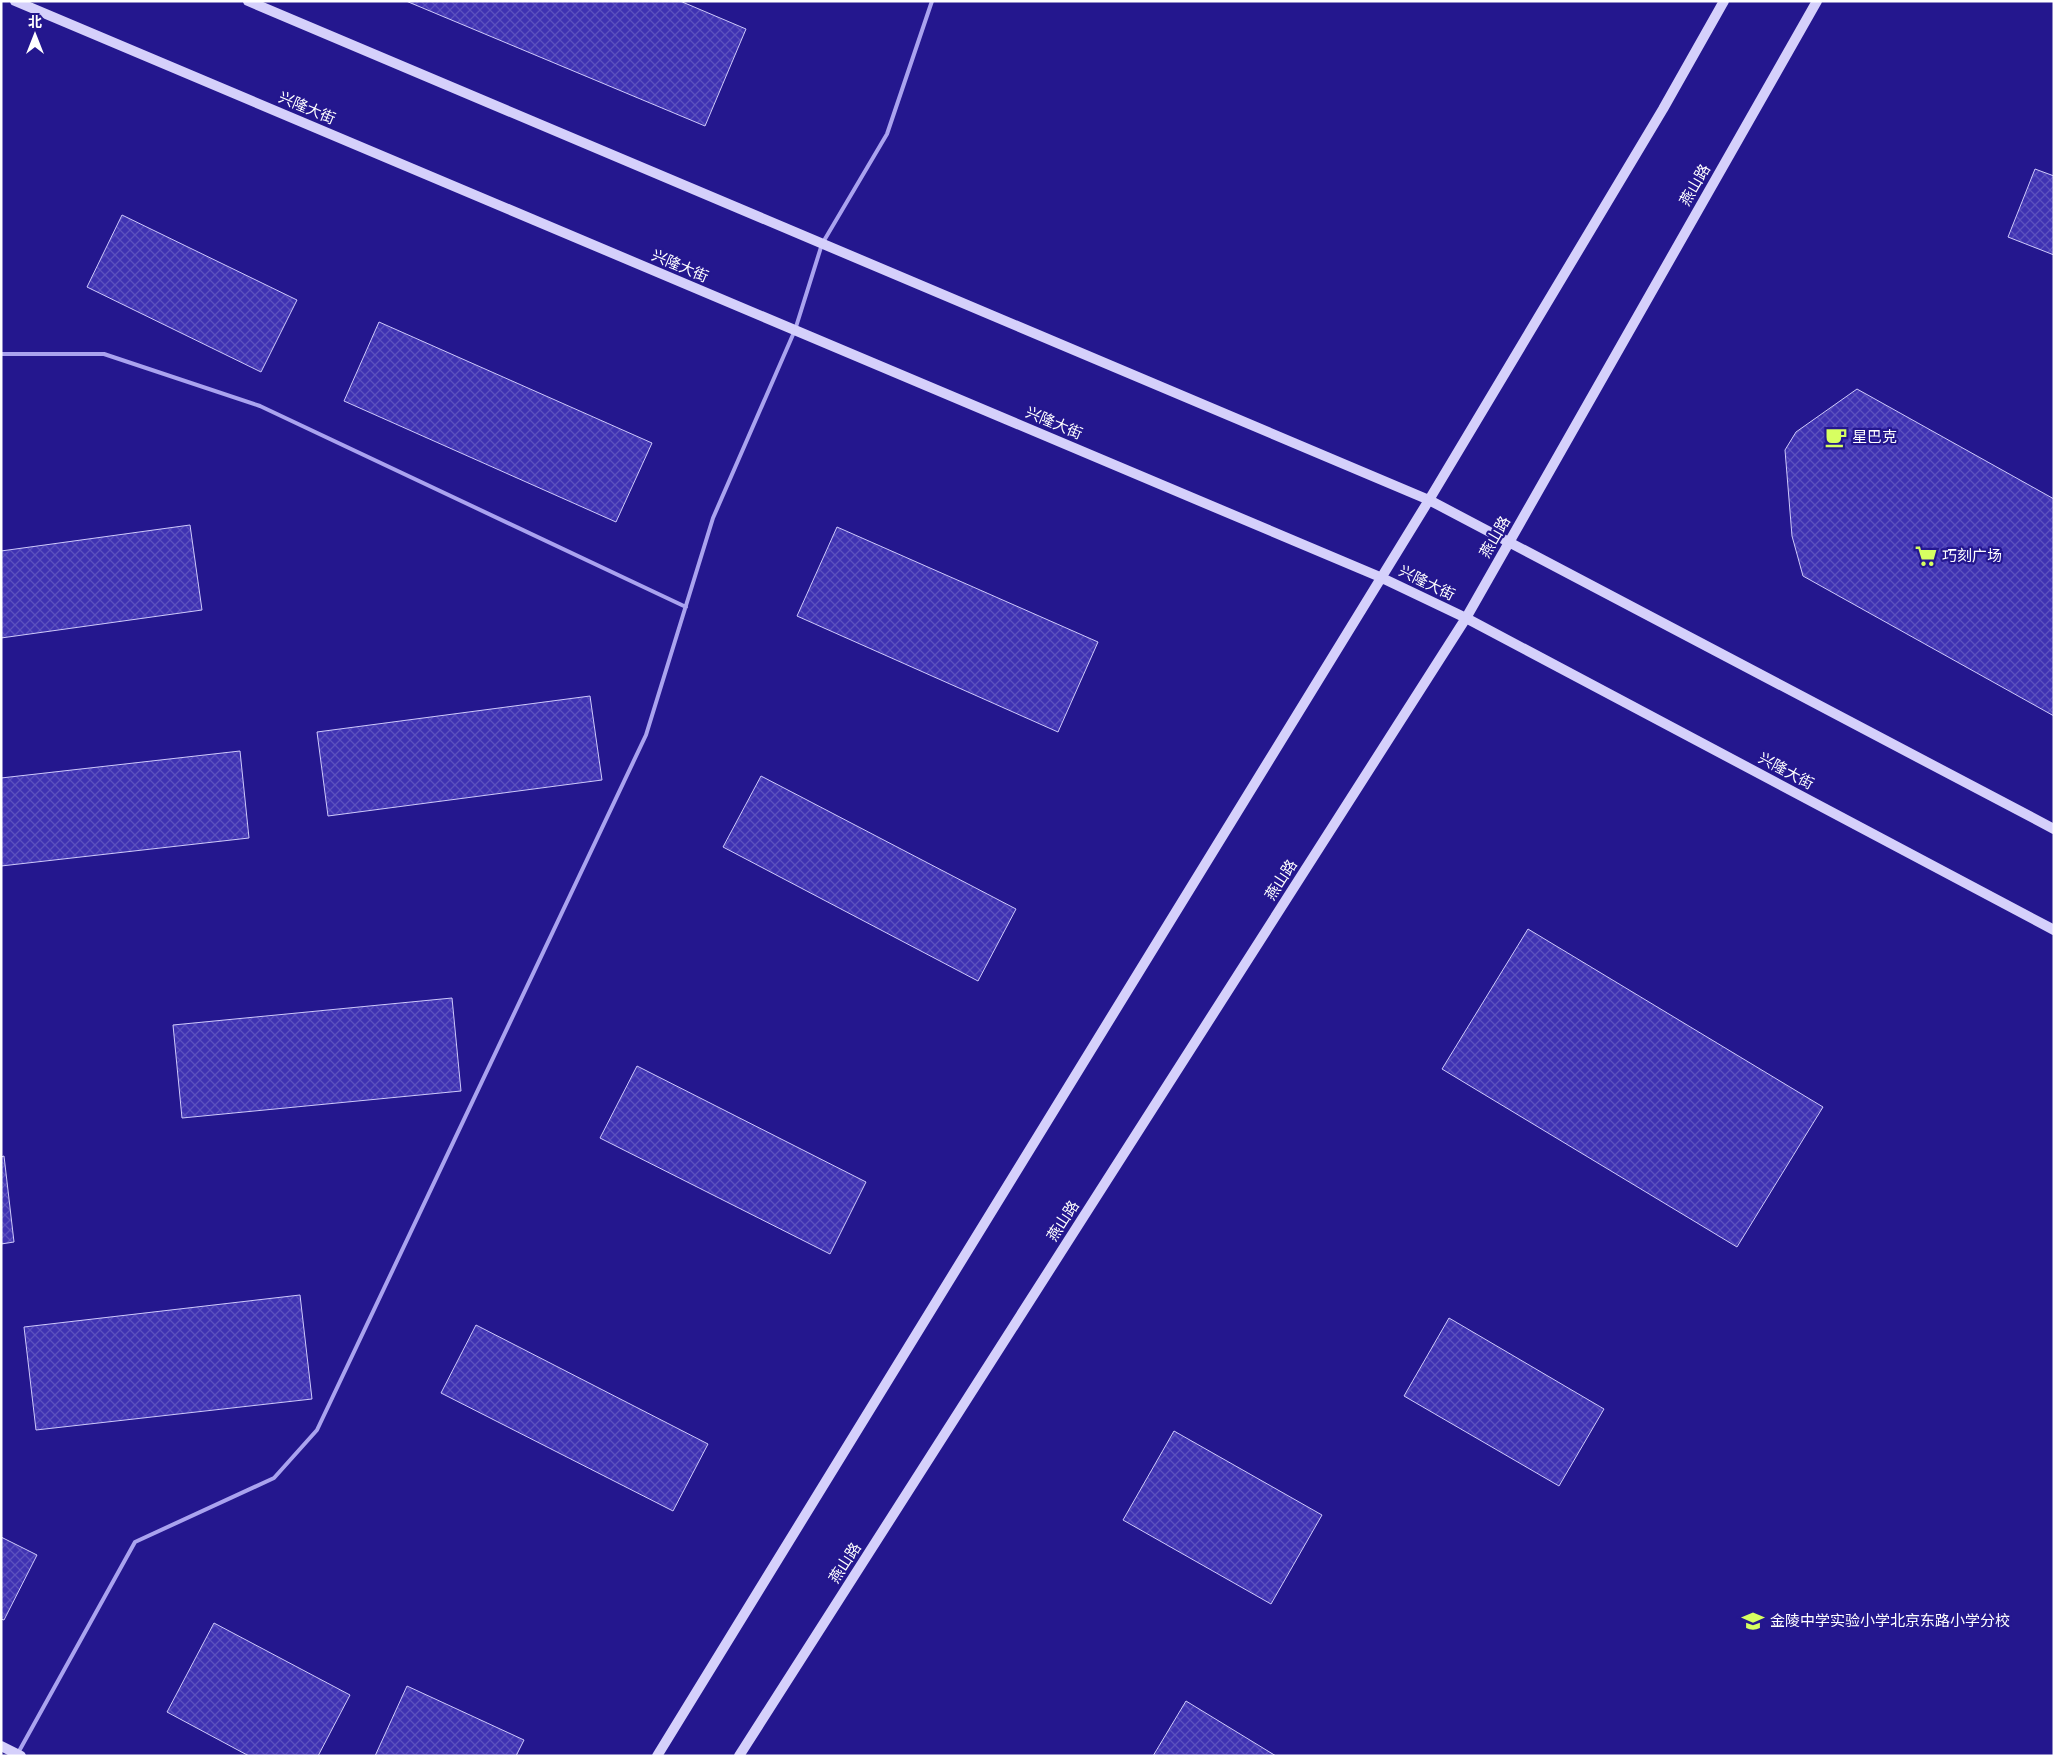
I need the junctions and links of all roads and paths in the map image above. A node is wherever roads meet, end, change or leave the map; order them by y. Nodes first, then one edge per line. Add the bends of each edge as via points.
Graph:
1 (15, 1) edge
2 (248, 1) edge
3 (932, 1) edge
4 (1724, 1) edge
5 (1817, 1) edge
6 (822, 244) junction
7 (795, 330) junction
8 (1, 354) edge
9 (1429, 500) junction
10 (1509, 543) junction
11 (1380, 577) junction
12 (686, 607) junction
13 (1466, 618) junction
14 (2054, 829) edge
15 (2054, 930) edge
16 (1, 1746) edge
17 (19, 1755) edge
18 (657, 1756) edge
19 (740, 1756) edge

1 - 7 main road, 兴隆大街
2 - 6 main road
3 - 6 lane via 887,134
4 - 9 main road
5 - 10 main road, 燕山路
6 - 7 lane
6 - 9 main road
7 - 11 main road, 兴隆大街
7 - 12 lane via 713,518
8 - 12 lane via 104,354 260,406
9 - 10 main road
9 - 11 main road
10 - 13 main road, 燕山路
10 - 14 main road
11 - 13 main road, 兴隆大街
11 - 18 main road
12 - 17 lane via 646,735 317,1430 274,1478 135,1542
13 - 15 main road, 兴隆大街
13 - 19 main road, 燕山路
16 - 17 main road

